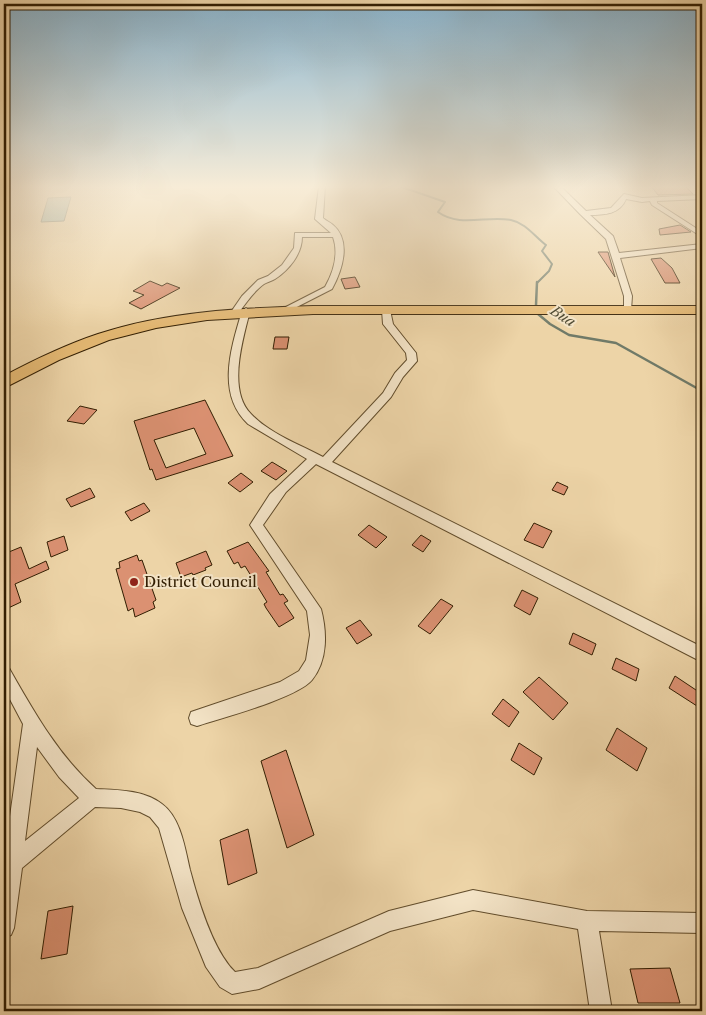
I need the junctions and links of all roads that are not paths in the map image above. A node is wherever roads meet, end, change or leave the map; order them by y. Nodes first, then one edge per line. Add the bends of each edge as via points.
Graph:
1 (605, 233) edge
2 (336, 235) joint
3 (702, 246) edge
4 (616, 256) junction
5 (284, 310) junction
6 (386, 310) junction
7 (627, 310) junction
8 (702, 310) edge
9 (241, 312) junction
10 (4, 383) edge
11 (319, 460) junction
12 (702, 655) edge
13 (4, 672) edge
14 (197, 718) dead end
15 (31, 726) junction
16 (92, 798) junction
17 (12, 864) junction
18 (587, 921) junction
19 (702, 923) edge
20 (4, 928) edge
21 (600, 1011) edge

1 - 4 street via 610,238
2 - 5 street via 337,268 333,282 328,289
2 - 9 street via 298,235 298,248 285,267 261,282 245,298
3 - 4 street
4 - 7 street via 628,296
5 - 6 highway
5 - 9 highway
6 - 7 highway
6 - 11 street via 388,324 411,353 412,361 399,375 388,395
7 - 8 highway
9 - 10 highway via 170,320 118,333 69,350
9 - 11 street via 234,384 236,398 246,415 267,431
11 - 12 street
11 - 14 street via 295,474 256,525 314,609 317,646 314,662 305,676 289,687
13 - 15 street
15 - 16 street via 69,776
15 - 17 street
16 - 17 street
16 - 18 street via 135,800 165,818 174,838 188,896 214,961 224,978 232,983 259,978 389,921 472,900
17 - 20 street
18 - 19 street
18 - 21 street

